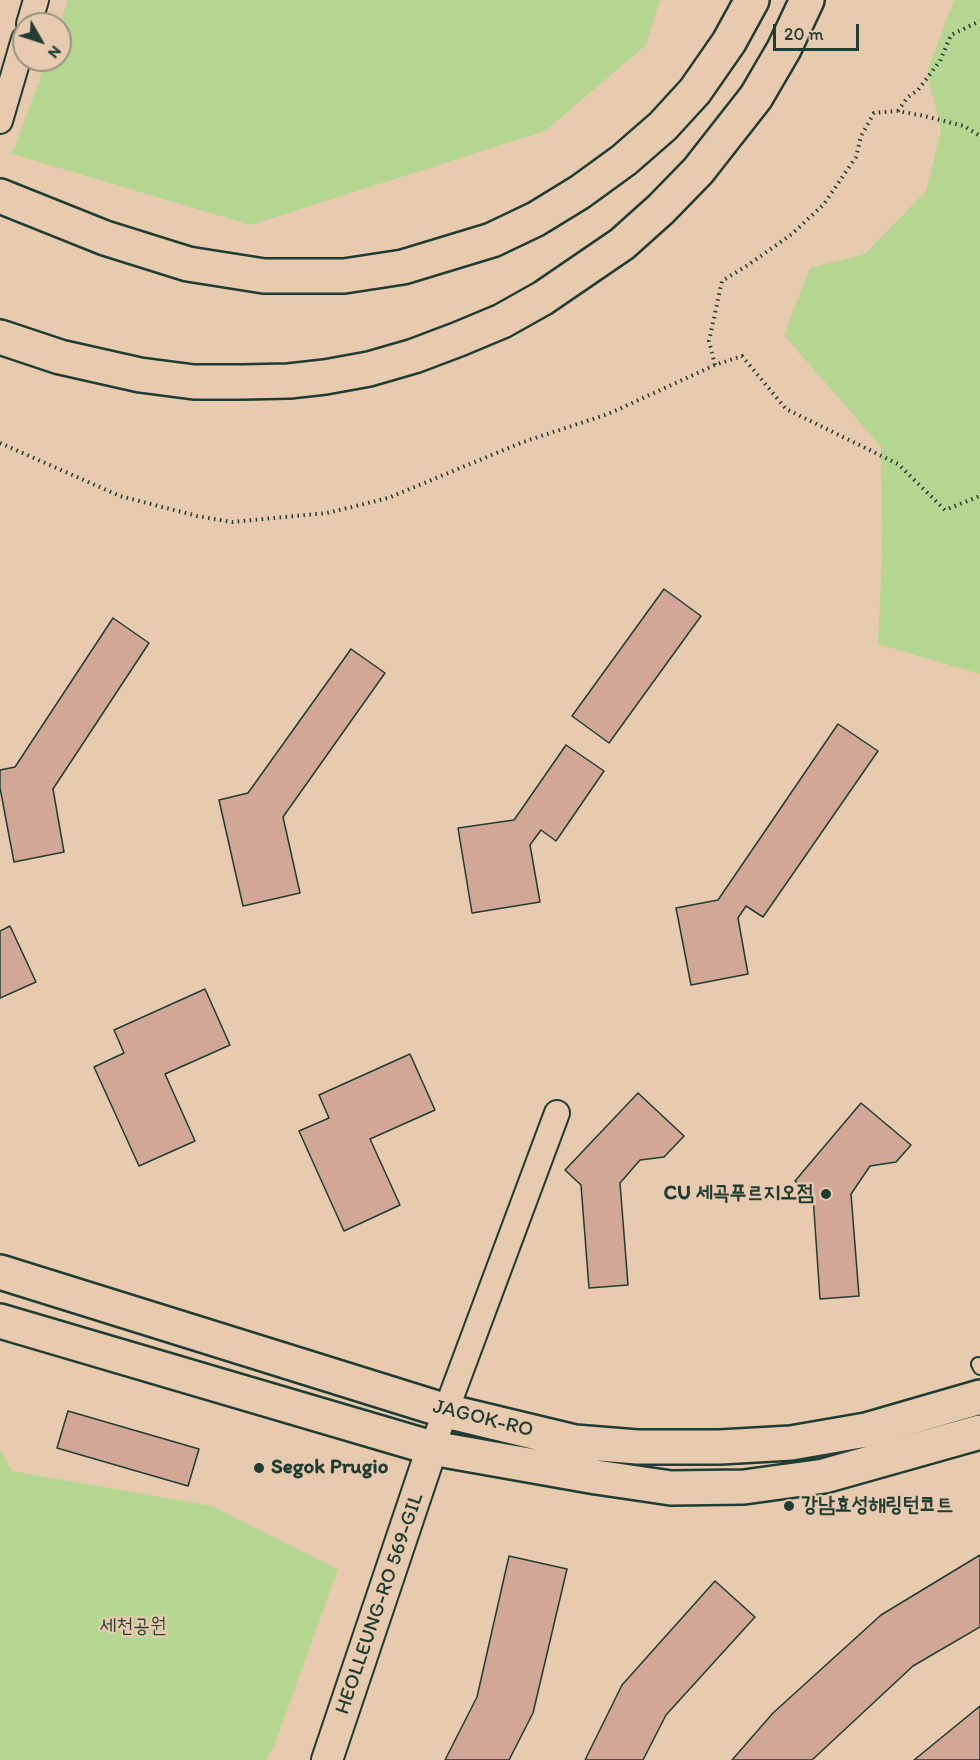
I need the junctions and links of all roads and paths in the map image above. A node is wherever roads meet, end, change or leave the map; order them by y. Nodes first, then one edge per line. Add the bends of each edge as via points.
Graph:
1 (752, 0) edge
2 (807, 0) edge
3 (980, 21) edge
4 (14, 72) edge
5 (898, 111) junction
6 (0, 121) edge
7 (980, 136) edge
8 (4, 198) edge
9 (0, 337) edge
10 (715, 365) junction
11 (0, 443) edge
12 (980, 496) edge
13 (557, 1113) dead end
14 (0, 1272) edge
15 (0, 1321) edge
16 (980, 1397) edge
17 (446, 1411) junction
18 (980, 1432) edge
19 (432, 1448) junction
20 (327, 1760) edge

1 - 8 main road via 695,91 624,160 536,219 446,256 344,276 264,276 188,264 105,238
2 - 9 main road via 756,97 698,171 661,209 622,244 561,286 502,321 459,339 369,369 316,378 194,382 140,375 60,357
3 - 5 path via 951,35 940,61
4 - 6 street
5 - 7 path via 964,126
5 - 10 path via 874,113 861,136 856,157 824,204 792,234 722,281 709,341
10 - 11 path via 608,414 523,442 388,498 327,513 232,522 197,516 120,496
10 - 12 path via 742,356 786,409 898,464 945,510
13 - 17 street
14 - 17 main road, JAGOK-RO
15 - 19 main road, JAGOK-RO
16 - 17 main road, JAGOK-RO via 866,1430 791,1443 720,1447 575,1442
17 - 19 street
18 - 19 main road, JAGOK-RO via 824,1476 744,1487 671,1488
19 - 20 street, HEOLLEUNG-RO 569-GIL

